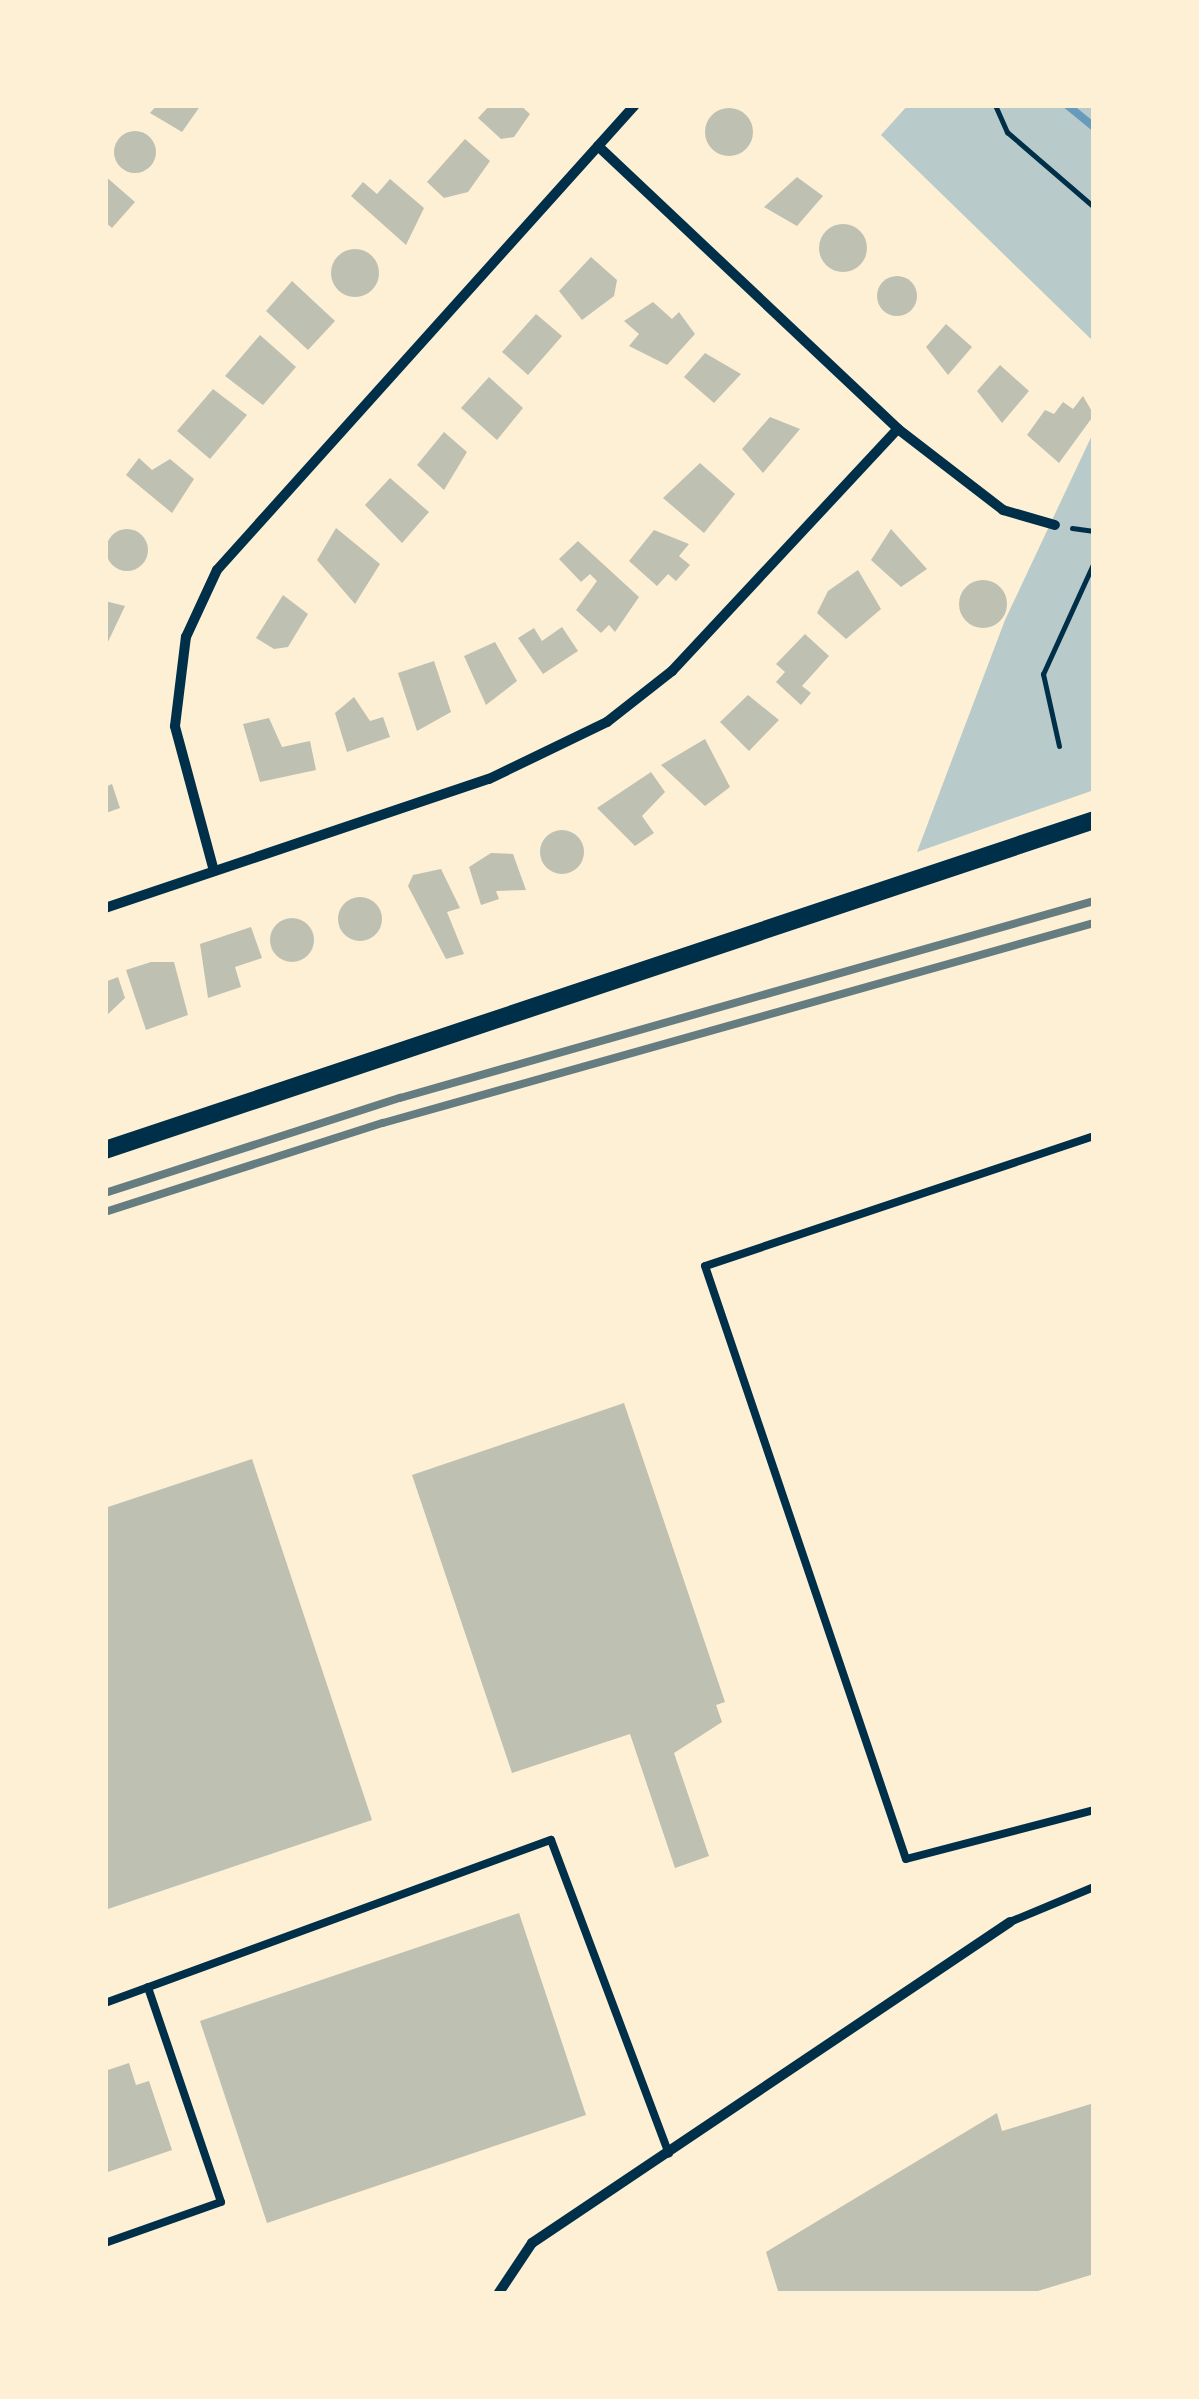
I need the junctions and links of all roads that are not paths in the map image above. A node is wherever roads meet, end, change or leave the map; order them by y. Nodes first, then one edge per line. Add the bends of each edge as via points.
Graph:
1 (634, 105) edge
2 (598, 146) junction
3 (898, 428) junction
4 (1056, 525) dead end
5 (1094, 820) edge
6 (214, 871) junction
7 (105, 908) edge
8 (1094, 1136) edge
9 (105, 1150) edge
10 (1094, 1810) edge
11 (1094, 1886) edge
12 (1010, 1922) joint
13 (148, 1988) junction
14 (105, 2003) edge
15 (669, 2154) junction
16 (105, 2243) edge
17 (498, 2294) edge

1 - 2 street
2 - 3 street
2 - 6 street via 239,536 198,604 177,679 175,726
3 - 4 street via 1003,510
3 - 6 street via 710,633 607,722 490,779
5 - 9 street
6 - 7 street
8 - 10 lane via 705,1266 906,1860
11 - 12 lane
12 - 15 street
13 - 14 lane
13 - 15 lane via 551,1840
13 - 16 lane via 221,2202
15 - 17 street via 532,2244

